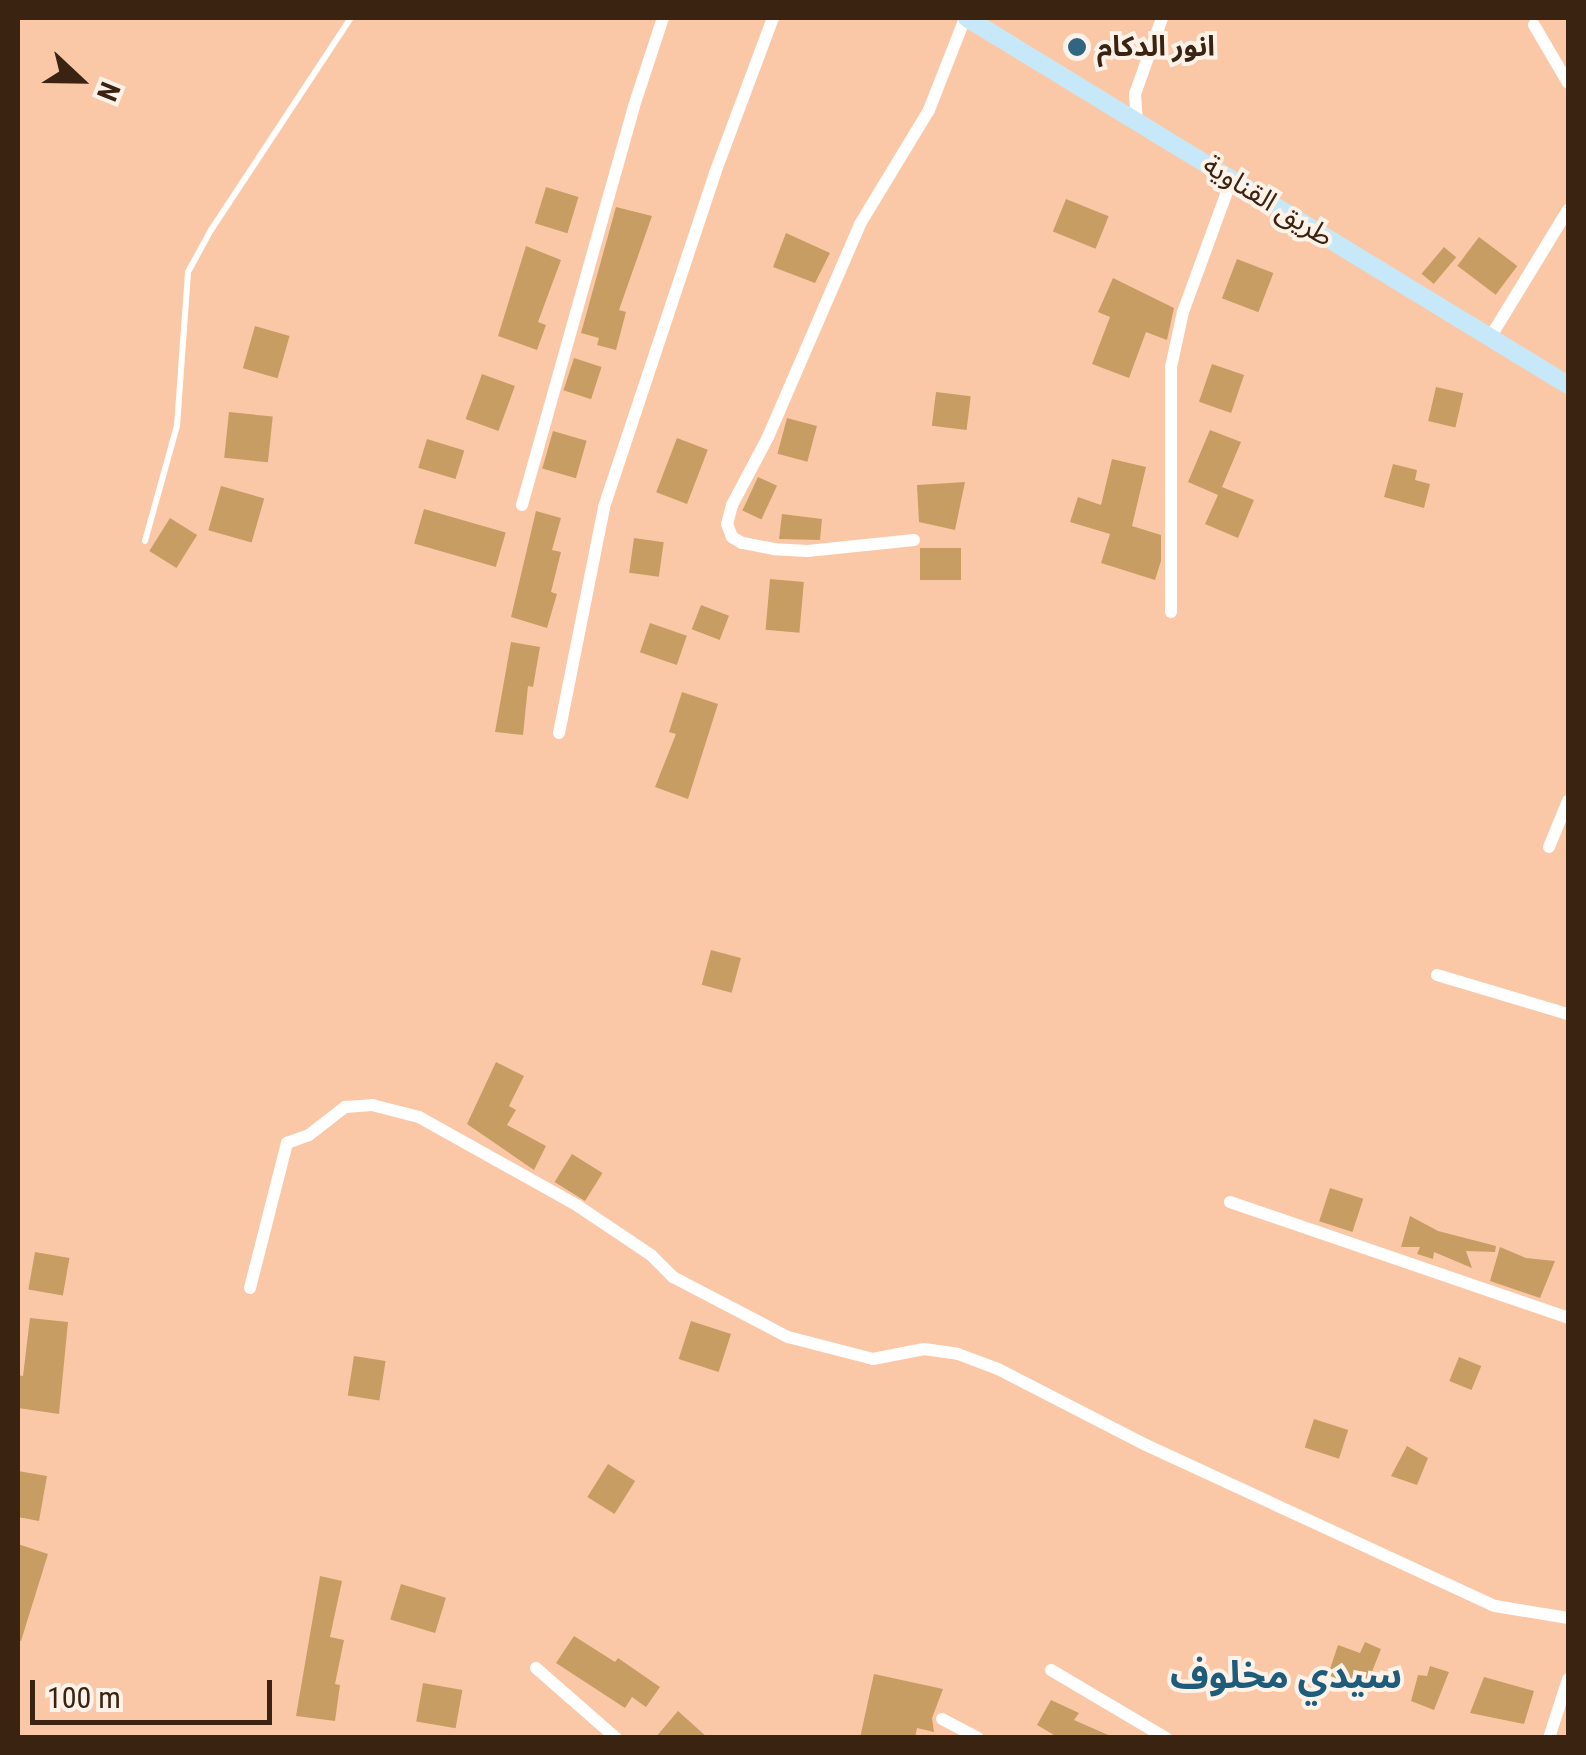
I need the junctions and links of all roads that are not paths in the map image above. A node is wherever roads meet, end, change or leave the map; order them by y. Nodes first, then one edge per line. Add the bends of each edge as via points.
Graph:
1 (351, 18) edge
2 (663, 18) edge
3 (773, 18) edge
4 (966, 18) edge
5 (1162, 18) edge
6 (1534, 24) dead end
7 (1568, 83) edge
8 (1137, 123) junction
9 (1232, 178) junction
10 (1568, 210) edge
11 (1491, 336) junction
12 (1568, 385) edge
13 (522, 504) dead end
14 (914, 540) dead end
15 (145, 541) dead end
16 (1171, 612) dead end
17 (559, 734) dead end
18 (1568, 801) edge
19 (1550, 847) dead end
20 (1438, 975) dead end
21 (1568, 1014) edge
22 (1230, 1202) dead end
23 (250, 1288) dead end
24 (1568, 1318) edge
25 (1568, 1618) edge
26 (536, 1668) dead end
27 (1051, 1670) dead end
28 (1568, 1679) edge
29 (942, 1719) dead end
30 (616, 1738) edge
31 (978, 1738) edge
32 (1166, 1738) edge
33 (1549, 1738) edge

1 - 15 lane via 188,272 178,426
2 - 13 street
3 - 17 street via 604,507
4 - 8 street, طريق القناوية
4 - 14 street via 928,110 860,224 728,524 732,537 774,549
5 - 8 street via 1140,71
6 - 7 street
8 - 9 street, طريق القناوية
9 - 11 street, طريق القناوية
9 - 16 street via 1183,312 1172,367
10 - 11 street
11 - 12 street, طريق القناوية
18 - 19 street
20 - 21 street
22 - 24 street
23 - 25 street via 287,1144 345,1107 372,1105 419,1118 483,1153 578,1206 674,1277 788,1336 874,1359 924,1349 958,1354 1495,1606
26 - 30 street
27 - 32 street
28 - 33 street
29 - 31 street

